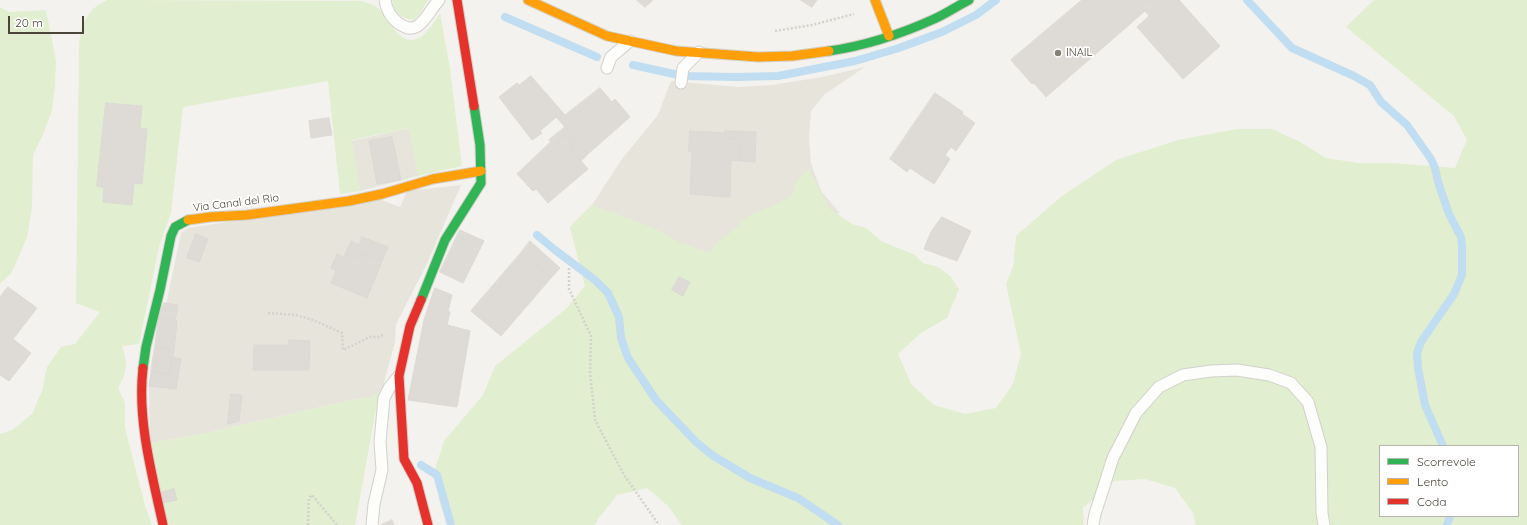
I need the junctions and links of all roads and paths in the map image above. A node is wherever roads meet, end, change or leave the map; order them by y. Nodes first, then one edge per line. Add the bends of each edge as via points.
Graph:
1 (385, 0) edge
2 (439, 0) edge
3 (457, 0) edge
4 (528, 0) edge
5 (969, 0) edge
6 (876, 3) edge
7 (772, 31) dead end
8 (889, 36) junction
9 (630, 41) junction
10 (699, 52) junction
11 (607, 68) dead end
12 (681, 83) dead end
13 (481, 171) junction
14 (569, 268) dead end
15 (268, 313) dead end
16 (410, 326) junction
17 (399, 376) junction
18 (163, 525) edge
19 (308, 525) edge
20 (337, 525) edge
21 (372, 525) edge
22 (428, 525) edge
23 (659, 525) edge
24 (1093, 525) edge
25 (1324, 525) edge

1 - 2 lane via 392,18 406,28 414,28 428,17
3 - 13 street via 480,145
4 - 9 street via 607,36
5 - 8 street via 934,19
6 - 7 path via 857,13 812,25
6 - 8 street
8 - 10 street via 840,49 792,56 758,57
9 - 10 street via 676,51
9 - 11 lane via 611,57
10 - 12 lane via 683,68
13 - 16 street via 481,182 445,240
13 - 18 street, Via Canal del Rio via 419,182 382,194 344,201 242,216 183,221 173,228 144,356 142,395 145,437
14 - 23 path via 570,288 591,336 590,372 595,420 624,475
15 - 16 path via 296,315 342,333 343,350 370,337 378,337
16 - 17 street
17 - 21 lane via 384,398 380,442 382,470
17 - 22 street via 404,459 417,483
19 - 20 path via 309,498 312,495
24 - 25 lane via 1113,458 1136,413 1159,386 1183,375 1237,370 1269,375 1291,383 1308,402 1321,447

